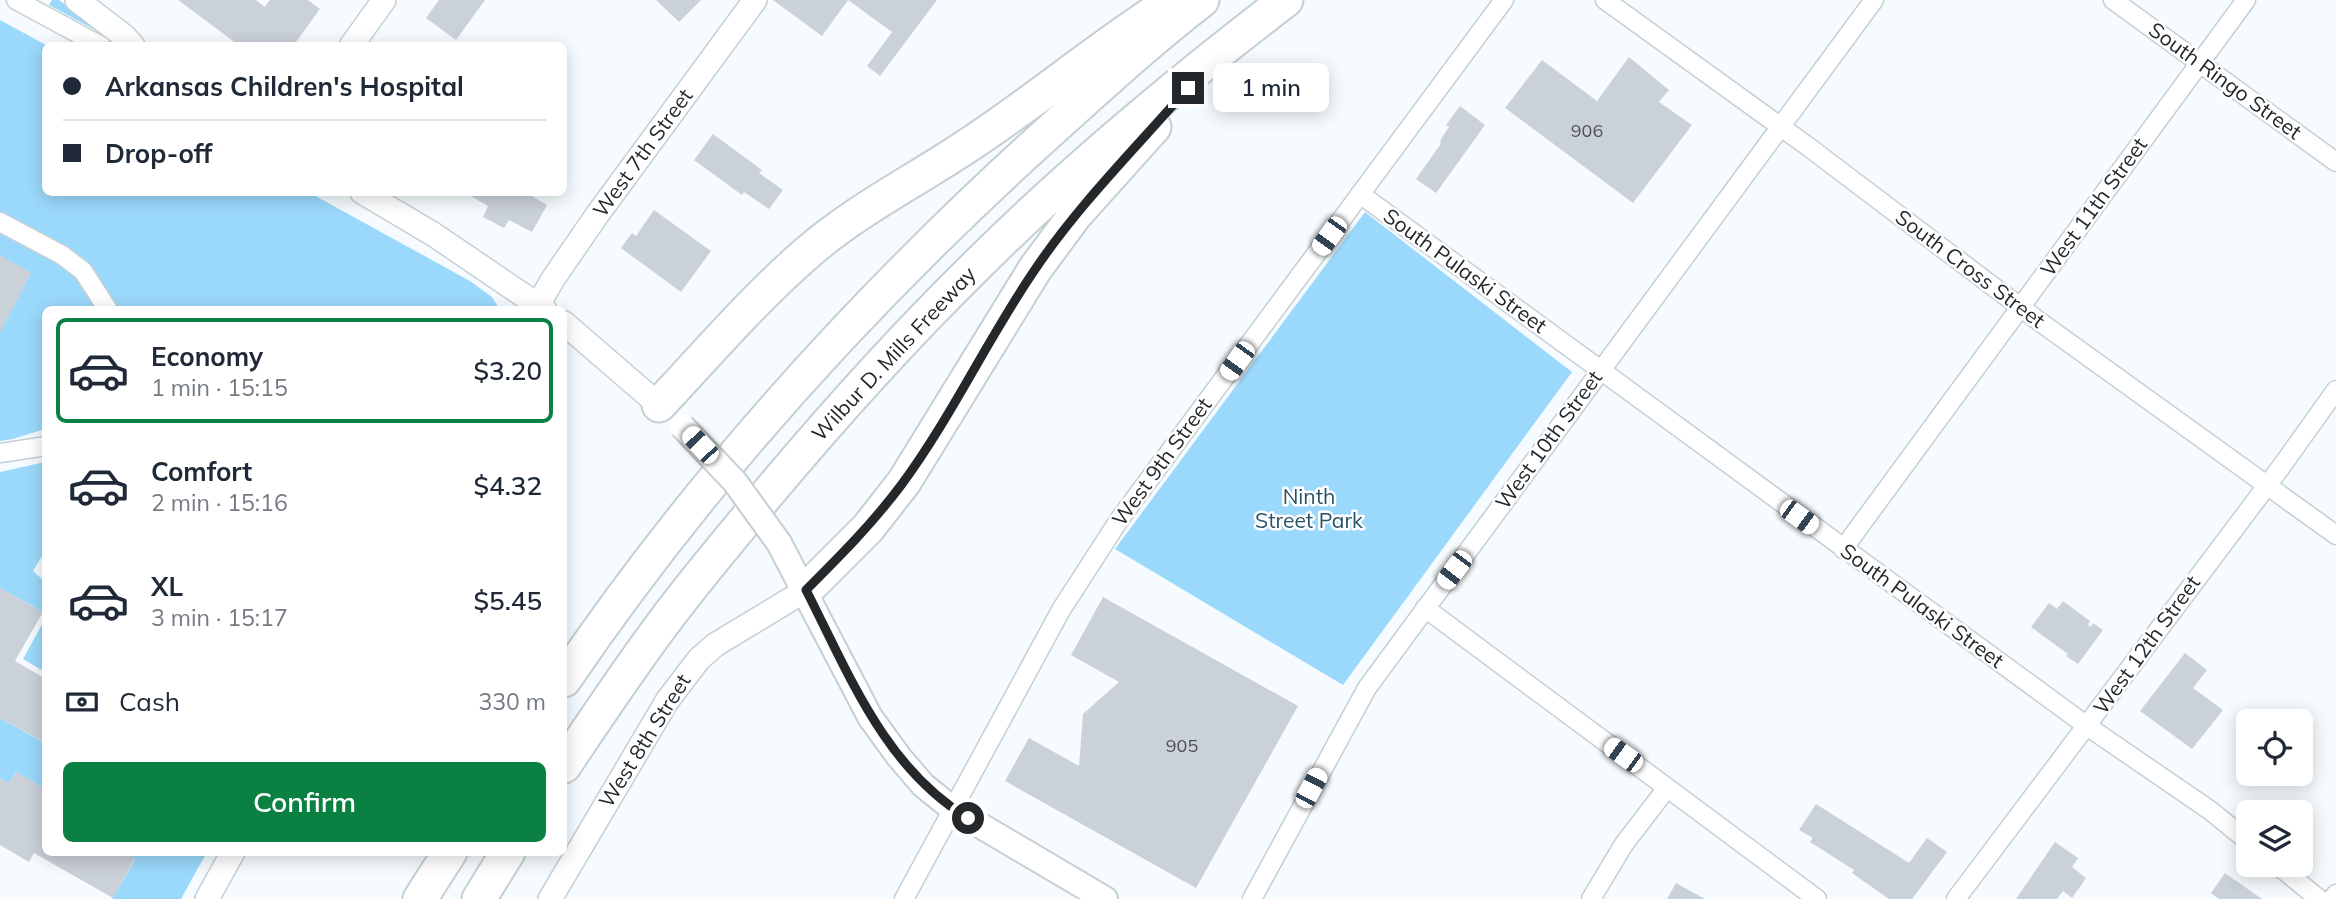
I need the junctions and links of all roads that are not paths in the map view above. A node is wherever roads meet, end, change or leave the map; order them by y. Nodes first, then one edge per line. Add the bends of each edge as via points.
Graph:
1 (16, 0) edge
2 (77, 0) edge
3 (384, 0) edge
4 (755, 0) edge
5 (1174, 0) edge
6 (1202, 0) edge
7 (1286, 0) edge
8 (1504, 0) edge
9 (1605, 0) edge
10 (1874, 0) edge
11 (2113, 0) edge
12 (2246, 0) edge
13 (94, 42) edge
14 (129, 42) edge
15 (354, 42) edge
16 (1220, 51) junction
17 (2200, 63) junction
18 (1782, 127) junction
19 (2336, 162) edge
20 (1360, 194) junction
21 (369, 196) edge
22 (0, 222) edge
23 (105, 306) edge
24 (537, 306) edge
25 (541, 306) edge
26 (2021, 307) junction
27 (567, 326) edge
28 (1600, 371) junction
29 (2336, 390) edge
30 (671, 416) junction
31 (42, 447) edge
32 (0, 453) edge
33 (2267, 485) junction
34 (2336, 535) edge
35 (1843, 549) junction
36 (806, 590) junction
37 (1425, 608) junction
38 (567, 676) edge
39 (2087, 726) junction
40 (567, 762) edge
41 (1667, 788) junction
42 (954, 810) junction
43 (2236, 831) edge
44 (231, 856) edge
45 (447, 856) edge
46 (506, 856) edge
47 (2292, 877) edge
48 (2336, 894) edge
49 (207, 899) edge
50 (420, 899) edge
51 (479, 899) edge
52 (550, 899) edge
53 (905, 899) edge
54 (1105, 899) edge
55 (1252, 899) edge
56 (1591, 899) edge
57 (1818, 899) edge
58 (1956, 899) edge
59 (2319, 899) edge
60 (2332, 899) edge

1 - 13 street
2 - 14 street
3 - 15 street
4 - 25 street, West 7th Street via 597,215
5 - 30 highway via 1124,31 962,150 835,229 772,285
6 - 38 highway via 966,207 851,324 674,530
7 - 16 highway, Wilbur D. Mills Freeway
8 - 20 street, West 9th Street
9 - 18 street, South Cross Street
10 - 18 street, West 10th Street
11 - 17 street, South Ringo Street
12 - 17 street, West 11th Street
16 - 36 highway via 1075,215 1009,309 904,482 868,528
16 - 40 highway, Wilbur D. Mills Freeway via 1038,207 856,391 689,590
17 - 19 street, South Ringo Street
17 - 26 street, West 11th Street
18 - 26 street, South Cross Street
18 - 28 street, West 10th Street
20 - 28 street, South Pulaski Street
20 - 42 street, West 9th Street via 1119,520 1061,610
21 - 24 street
22 - 23 street via 83,271
26 - 33 street, South Cross Street
26 - 35 street, West 11th Street
27 - 30 street
28 - 35 street, South Pulaski Street
28 - 37 street, West 10th Street
29 - 33 street, West 12th Street
30 - 36 main road, bridge via 735,482 779,542
31 - 32 street
33 - 34 street, South Cross Street
33 - 39 street, West 12th Street
35 - 39 street, South Pulaski Street
36 - 42 main road via 880,732 923,785
36 - 52 street, West 8th Street via 715,645 678,684
37 - 41 street
37 - 55 street, West 10th Street via 1349,718
39 - 43 street, South Pulaski Street
39 - 58 street, West 12th Street
41 - 56 street via 1624,844
41 - 57 street
42 - 53 street, West 9th Street
42 - 54 main road
44 - 49 street
45 - 50 highway
46 - 51 highway
47 - 59 street
48 - 60 street

